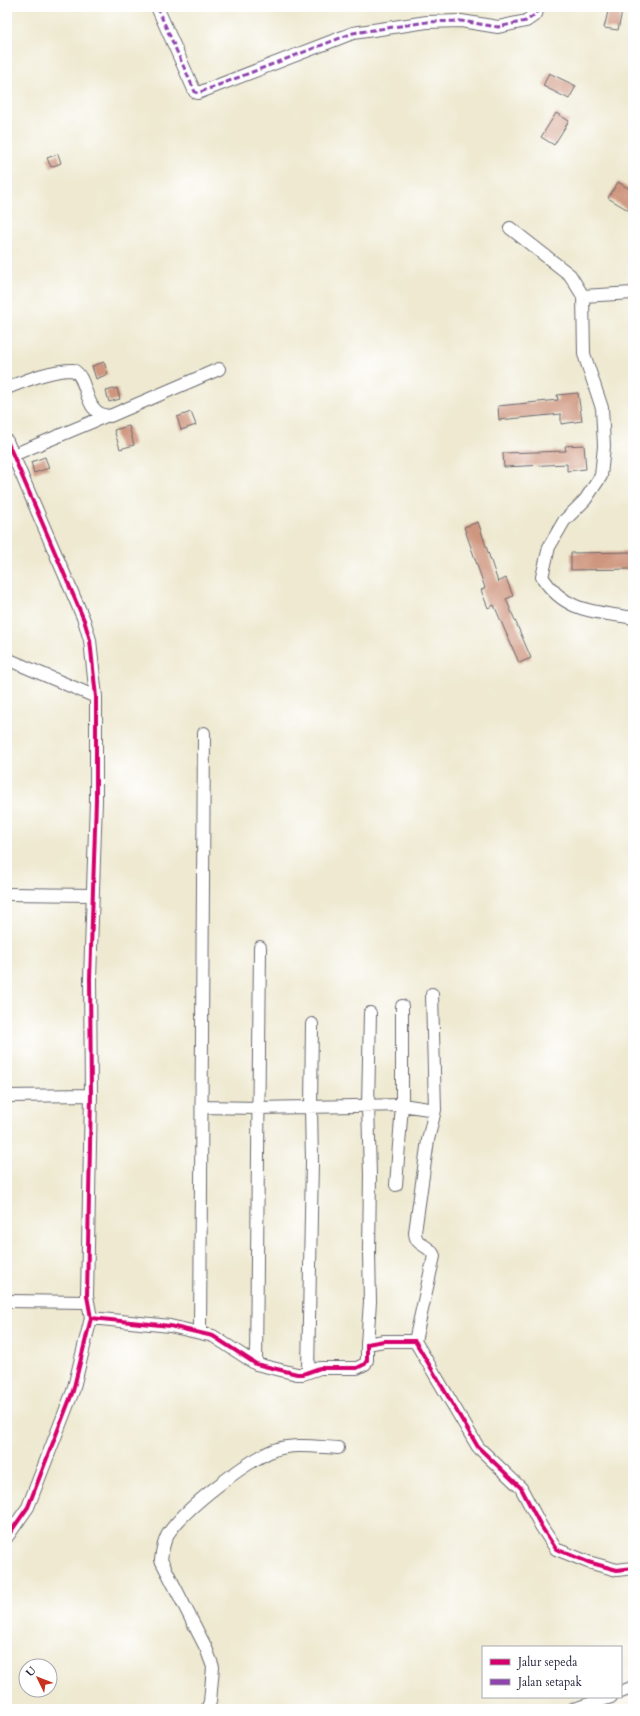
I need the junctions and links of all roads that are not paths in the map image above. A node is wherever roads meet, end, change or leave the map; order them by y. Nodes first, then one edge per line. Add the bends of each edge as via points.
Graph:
1 (157, 7) edge
2 (538, 7) edge
3 (510, 228) dead end
4 (633, 293) edge
5 (583, 296) junction
6 (219, 368) dead end
7 (7, 388) edge
8 (106, 416) junction
9 (7, 441) edge
10 (13, 454) junction
11 (633, 618) edge
12 (7, 659) edge
13 (96, 697) junction
14 (204, 734) dead end
15 (7, 894) edge
16 (93, 895) junction
17 (260, 947) dead end
18 (432, 994) dead end
19 (402, 1006) dead end
20 (370, 1013) dead end
21 (312, 1024) dead end
22 (91, 1095) junction
23 (7, 1096) edge
24 (402, 1104) junction
25 (311, 1106) junction
26 (368, 1106) junction
27 (202, 1107) junction
28 (258, 1108) junction
29 (435, 1110) junction
30 (396, 1185) dead end
31 (7, 1301) edge
32 (88, 1302) junction
33 (90, 1318) junction
34 (200, 1333) junction
35 (415, 1341) junction
36 (367, 1344) junction
37 (256, 1364) junction
38 (308, 1372) junction
39 (338, 1448) dead end
40 (7, 1537) edge
41 (633, 1568) edge
42 (633, 1687) edge
43 (622, 1692) edge
44 (608, 1698) edge
45 (208, 1709) edge
46 (574, 1709) edge

1 - 2 street via 195,92 198,93 353,33 427,22 461,21 498,27 526,21 536,14
3 - 5 street via 570,275
4 - 5 street
5 - 11 street via 584,354 602,408 604,446 601,476 585,500 564,521 549,547 542,577 554,594 568,603 586,610
6 - 8 street
7 - 8 street via 60,371 73,370 78,374 94,409
8 - 10 street
9 - 10 street
10 - 13 street via 84,620 90,640
12 - 13 street
13 - 16 street
14 - 27 street
15 - 16 street
16 - 22 street via 90,979
17 - 28 street
18 - 29 street
19 - 24 street
20 - 26 street
21 - 25 street
22 - 23 street
22 - 32 street
24 - 26 street
24 - 29 street
24 - 30 street
25 - 26 street
25 - 28 street
25 - 38 street
26 - 36 street via 370,1302
27 - 28 street
27 - 34 street
28 - 37 street
29 - 35 street via 414,1232 418,1243 432,1251 433,1260
31 - 32 street
32 - 33 street
33 - 34 street via 170,1326
33 - 40 street via 73,1391 53,1446 28,1507
34 - 37 street via 213,1336
35 - 36 street
35 - 41 street via 478,1447 518,1483 556,1549 617,1570
36 - 38 street via 367,1360 361,1367 320,1368
37 - 38 street via 297,1374
39 - 45 street via 296,1445 275,1450 248,1464 209,1493 176,1522 167,1536 162,1547 161,1560 206,1648 213,1667
42 - 43 street
44 - 46 street

